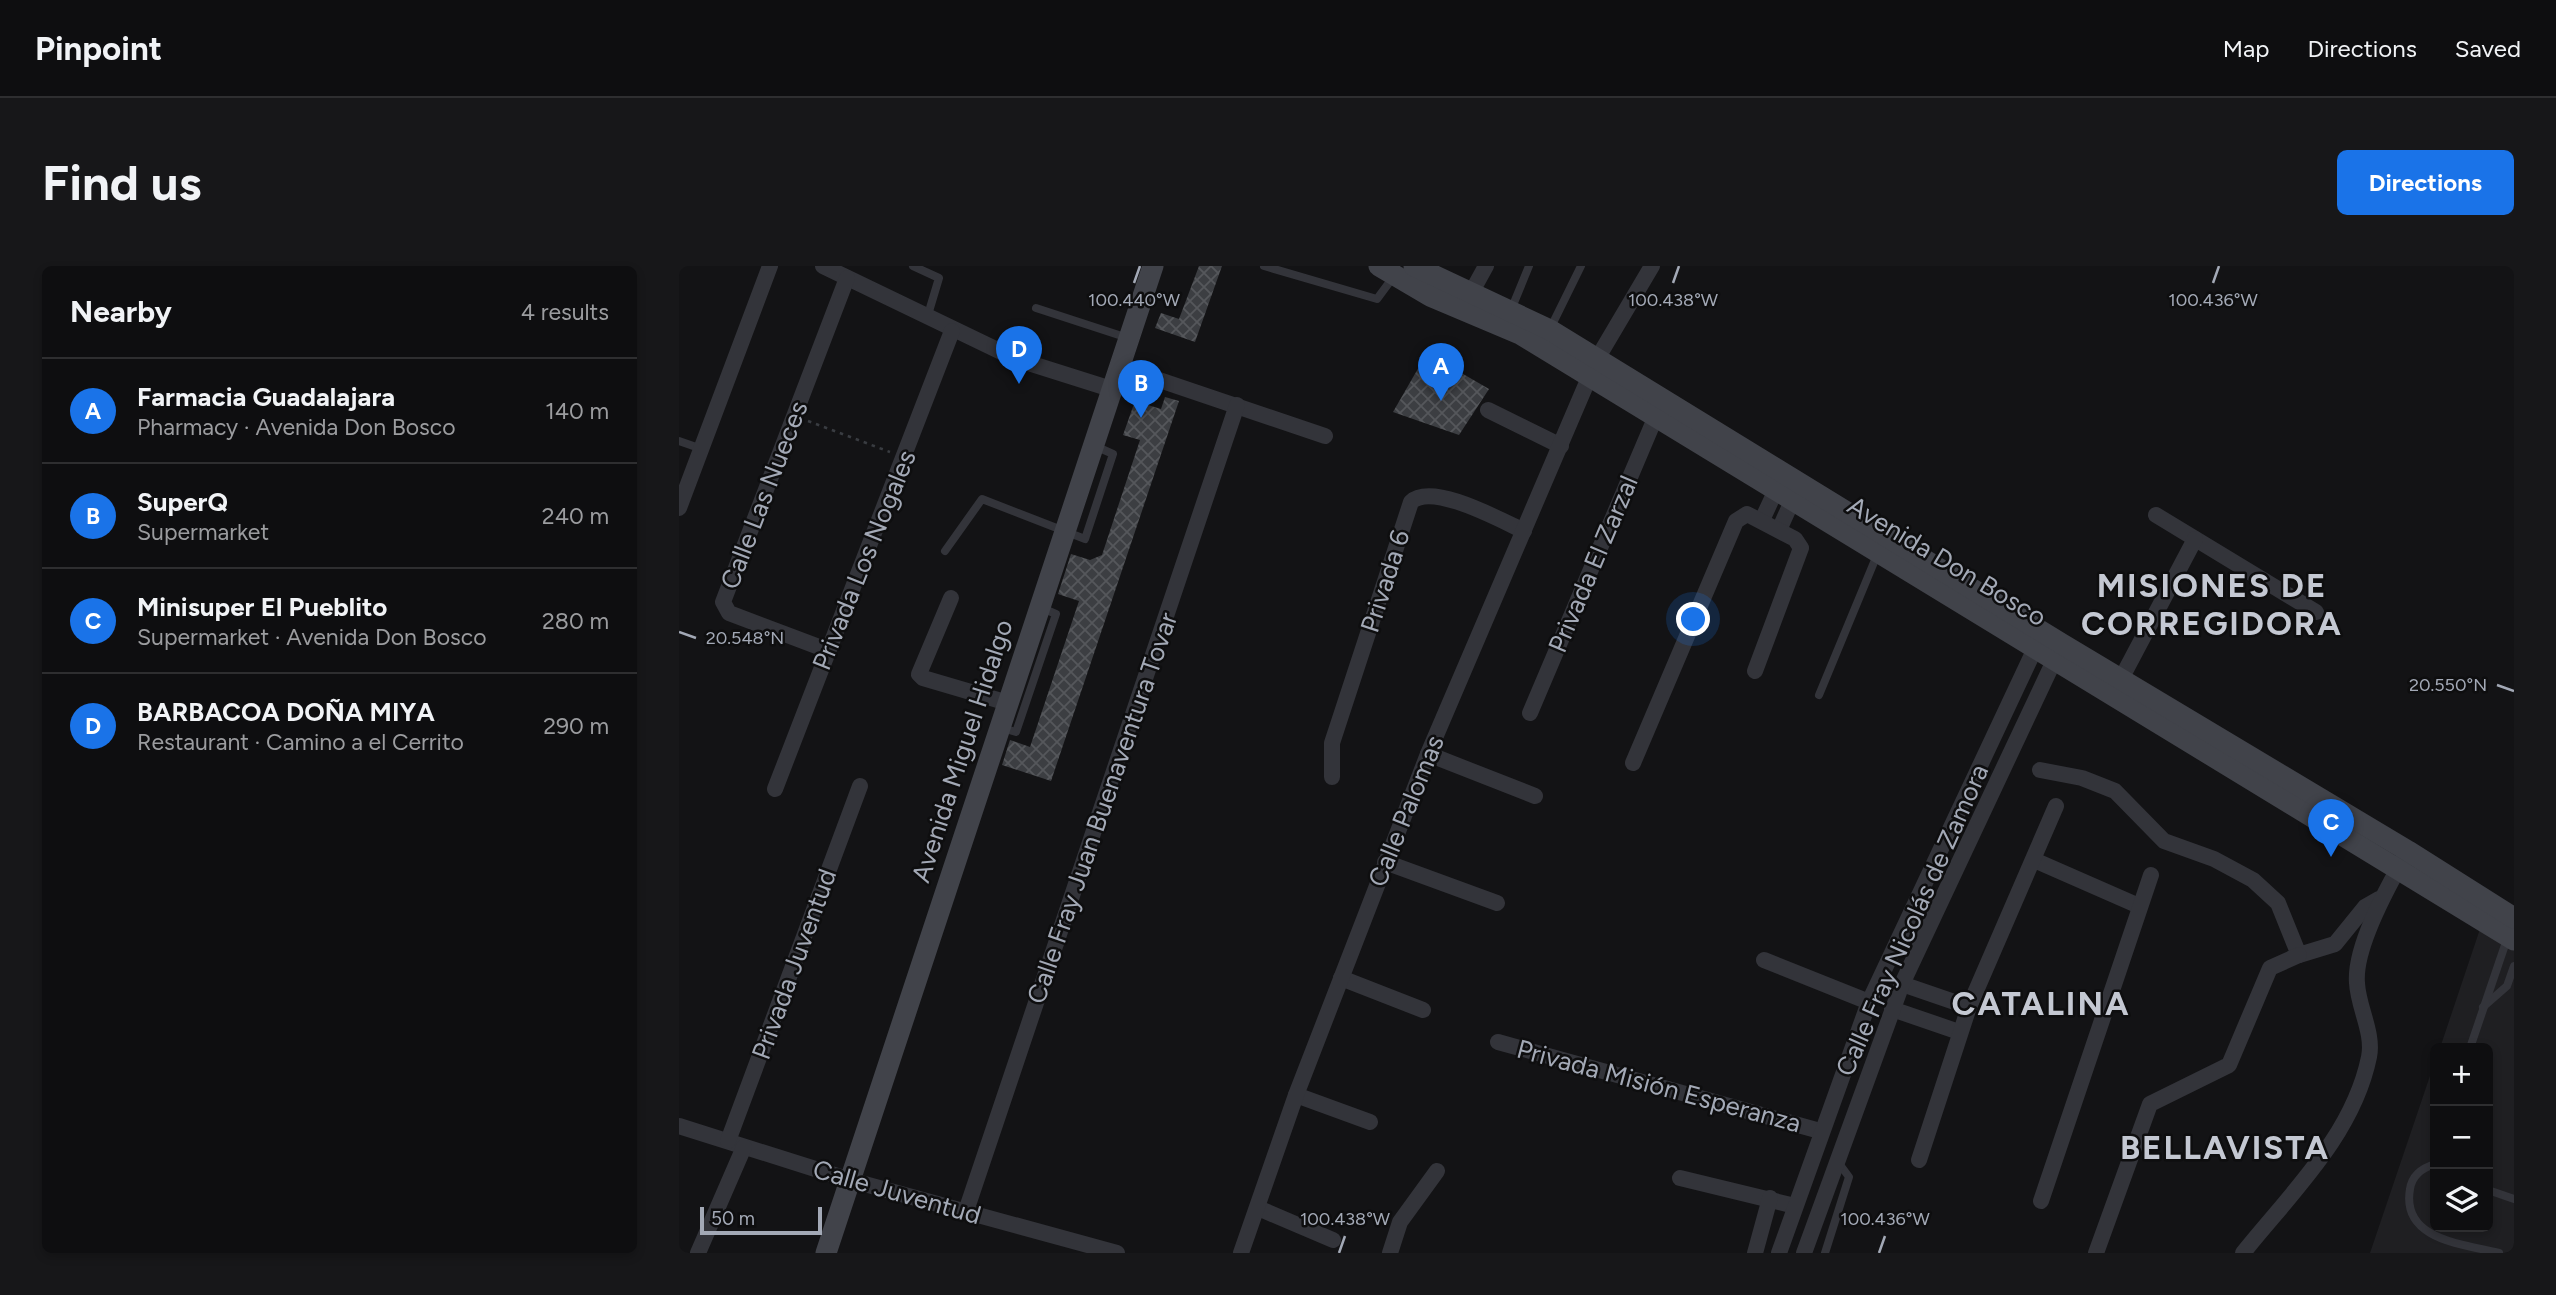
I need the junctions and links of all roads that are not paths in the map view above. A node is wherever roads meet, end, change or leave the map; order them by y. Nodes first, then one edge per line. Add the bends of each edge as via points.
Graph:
1 (770, 266) edge
2 (823, 266) edge
3 (913, 266) edge
4 (1153, 266) edge
5 (1264, 266) edge
6 (1414, 266) edge
7 (1486, 266) edge
8 (1529, 266) edge
9 (1581, 266) edge
10 (1652, 266) edge
11 (1387, 271) edge
12 (849, 273) junction
13 (1470, 295) junction
14 (1036, 309) dead end
15 (1511, 310) junction
16 (927, 318) junction
17 (1550, 330) junction
18 (952, 331) junction
19 (1128, 338) junction
20 (1118, 366) junction
21 (1593, 368) junction
22 (1111, 389) junction
23 (1237, 405) junction
24 (1488, 410) dead end
25 (1656, 416) junction
26 (1325, 436) dead end
27 (679, 441) edge
28 (1561, 446) junction
29 (702, 449) junction
30 (1784, 494) junction
31 (679, 508) edge
32 (2156, 515) dead end
33 (1762, 520) junction
34 (1064, 530) junction
35 (1779, 530) junction
36 (1524, 531) junction
37 (2195, 539) junction
38 (945, 551) dead end
39 (1878, 552) junction
40 (951, 598) dead end
41 (1039, 607) junction
42 (2316, 612) dead end
43 (2049, 645) junction
44 (827, 650) junction
45 (1755, 671) dead end
46 (2121, 678) junction
47 (1819, 695) dead end
48 (1007, 703) junction
49 (1530, 713) dead end
50 (999, 727) junction
51 (1428, 754) junction
52 (1633, 763) dead end
53 (2040, 770) dead end
54 (1332, 777) dead end
55 (859, 786) dead end
56 (775, 789) dead end
57 (1535, 796) dead end
58 (2056, 807) dead end
59 (2403, 859) junction
60 (2034, 860) junction
61 (1385, 862) junction
62 (2151, 875) dead end
63 (2379, 899) junction
64 (1497, 903) dead end
65 (2139, 906) junction
66 (2512, 932) edge
67 (2299, 955) junction
68 (1763, 960) dead end
69 (2514, 966) edge
70 (1341, 978) junction
71 (1902, 984) junction
72 (1869, 1002) junction
73 (1969, 1007) junction
74 (2483, 1007) junction
75 (1892, 1009) junction
76 (1423, 1010) dead end
77 (1959, 1032) junction
78 (1857, 1033) junction
79 (1881, 1040) junction
80 (1498, 1042) dead end
81 (2472, 1043) edge
82 (1296, 1095) junction
83 (1370, 1122) dead end
84 (681, 1130) edge
85 (1820, 1131) junction
86 (728, 1141) junction
87 (744, 1147) junction
88 (1919, 1160) dead end
89 (1837, 1161) junction
90 (2430, 1166) edge
91 (1437, 1171) dead end
92 (1680, 1178) dead end
93 (850, 1180) junction
94 (2493, 1192) edge
95 (1770, 1198) junction
96 (2514, 1199) edge
97 (2041, 1200) dead end
98 (1794, 1206) junction
99 (1258, 1208) junction
100 (966, 1211) junction
101 (1333, 1240) dead end
102 (1080, 1248) edge
103 (698, 1253) edge
104 (826, 1253) edge
105 (1117, 1253) edge
106 (1241, 1253) edge
107 (1390, 1253) edge
108 (1755, 1253) edge
109 (1779, 1253) edge
110 (1804, 1253) edge
111 (1825, 1253) edge
112 (2096, 1253) edge
113 (2243, 1253) edge
114 (2499, 1253) edge

1 - 29 street
2 - 12 street
3 - 16 lane via 939,278
4 - 19 street, Avenida Miguel Hidalgo
5 - 11 lane via 1377,299
6 - 13 street, Avenida Don Bosco
7 - 13 street
8 - 15 lane
9 - 17 lane
10 - 21 street, Calle Palomas
11 - 21 street, Avenida Don Bosco via 1430,296
12 - 16 street
12 - 44 street, Calle Las Nueces via 723,602 729,612
13 - 15 street, Avenida Don Bosco
14 - 19 lane
15 - 17 street, Avenida Don Bosco
16 - 18 street
17 - 21 street, Avenida Don Bosco
18 - 22 street via 1016,359
18 - 44 street, Privada Los Nogales
19 - 20 street, Avenida Miguel Hidalgo
20 - 22 street, Avenida Miguel Hidalgo
20 - 23 street
21 - 25 street, Avenida Don Bosco
21 - 28 street, Calle Palomas
21 - 43 street, Avenida Don Bosco
22 - 34 street, Avenida Miguel Hidalgo
23 - 26 street
23 - 100 street, Calle Fray Juan Buenaventura Tovar
24 - 28 street
25 - 30 street, Avenida Don Bosco
25 - 49 street, Privada El Zarzal
27 - 29 lane
28 - 36 street, Calle Palomas
29 - 31 street
30 - 33 street
30 - 35 street
30 - 39 street, Avenida Don Bosco
32 - 37 street
33 - 35 street
33 - 52 street via 1747,514 1737,521
34 - 38 lane via 982,499
34 - 41 street, Avenida Miguel Hidalgo
35 - 45 street via 1799,543 1800,554
36 - 51 street, Calle Palomas
36 - 54 street, Privada 6 via 1440,495 1411,502 1332,743
37 - 42 street
37 - 46 street
39 - 43 street, Avenida Don Bosco
39 - 47 lane
40 - 48 street via 919,674
41 - 48 street, Avenida Miguel Hidalgo
41 - 50 lane via 1056,614 1016,732
43 - 46 street, Avenida Don Bosco
43 - 59 street, Avenida Don Bosco via 2144,716
43 - 71 street, Calle Fray Nicolás de Zamora
43 - 72 street, Calle Fray Nicolás de Zamora
44 - 56 street, Privada Los Nogales
46 - 59 street, Avenida Don Bosco
48 - 50 street, Avenida Miguel Hidalgo
50 - 93 street, Avenida Miguel Hidalgo
51 - 57 street
51 - 61 street, Calle Palomas
53 - 67 street via 2082,778 2115,791 2164,841 2214,859 2253,880 2278,903
55 - 86 street, Privada Juventud
58 - 60 street
59 - 63 street
59 - 66 street, Avenida Don Bosco
60 - 65 street
60 - 73 street
61 - 64 street
61 - 70 street, Calle Palomas
62 - 65 street
63 - 67 street via 2365,907 2335,944
63 - 113 street via 2357,972 2370,1053 2350,1115
65 - 97 street
66 - 74 lane
67 - 112 street via 2270,968 2229,1065 2150,1104
68 - 72 street
69 - 74 lane via 2507,986
70 - 76 street
70 - 82 street, Calle Palomas
71 - 73 street
71 - 75 street, Calle Fray Nicolás de Zamora
72 - 78 street, Calle Fray Nicolás de Zamora
73 - 77 street
74 - 81 lane
75 - 77 street
75 - 79 street, Calle Fray Nicolás de Zamora
77 - 88 street
78 - 79 street
78 - 85 street, Calle Fray Nicolás de Zamora
79 - 89 street, Calle Fray Nicolás de Zamora
80 - 85 street, Privada Misión Esperanza
82 - 83 street
82 - 99 street, Calle Palomas
84 - 86 street, Calle Juventud
85 - 98 street, Calle Fray Nicolás de Zamora
86 - 87 street, Calle Juventud
87 - 93 street, Calle Juventud
87 - 103 street
89 - 110 street, Calle Fray Nicolás de Zamora
89 - 111 lane via 1849,1177
90 - 114 lane via 2418,1172 2411,1183 2408,1199 2417,1225 2430,1235
91 - 107 street via 1399,1222
92 - 95 street
93 - 100 street, Calle Juventud
93 - 104 street, Avenida Miguel Hidalgo
94 - 96 lane
95 - 98 street
95 - 108 street
98 - 109 street, Calle Fray Nicolás de Zamora
99 - 101 street
99 - 106 street, Calle Palomas
100 - 102 street, Calle Juventud
102 - 105 street, Calle Juventud

